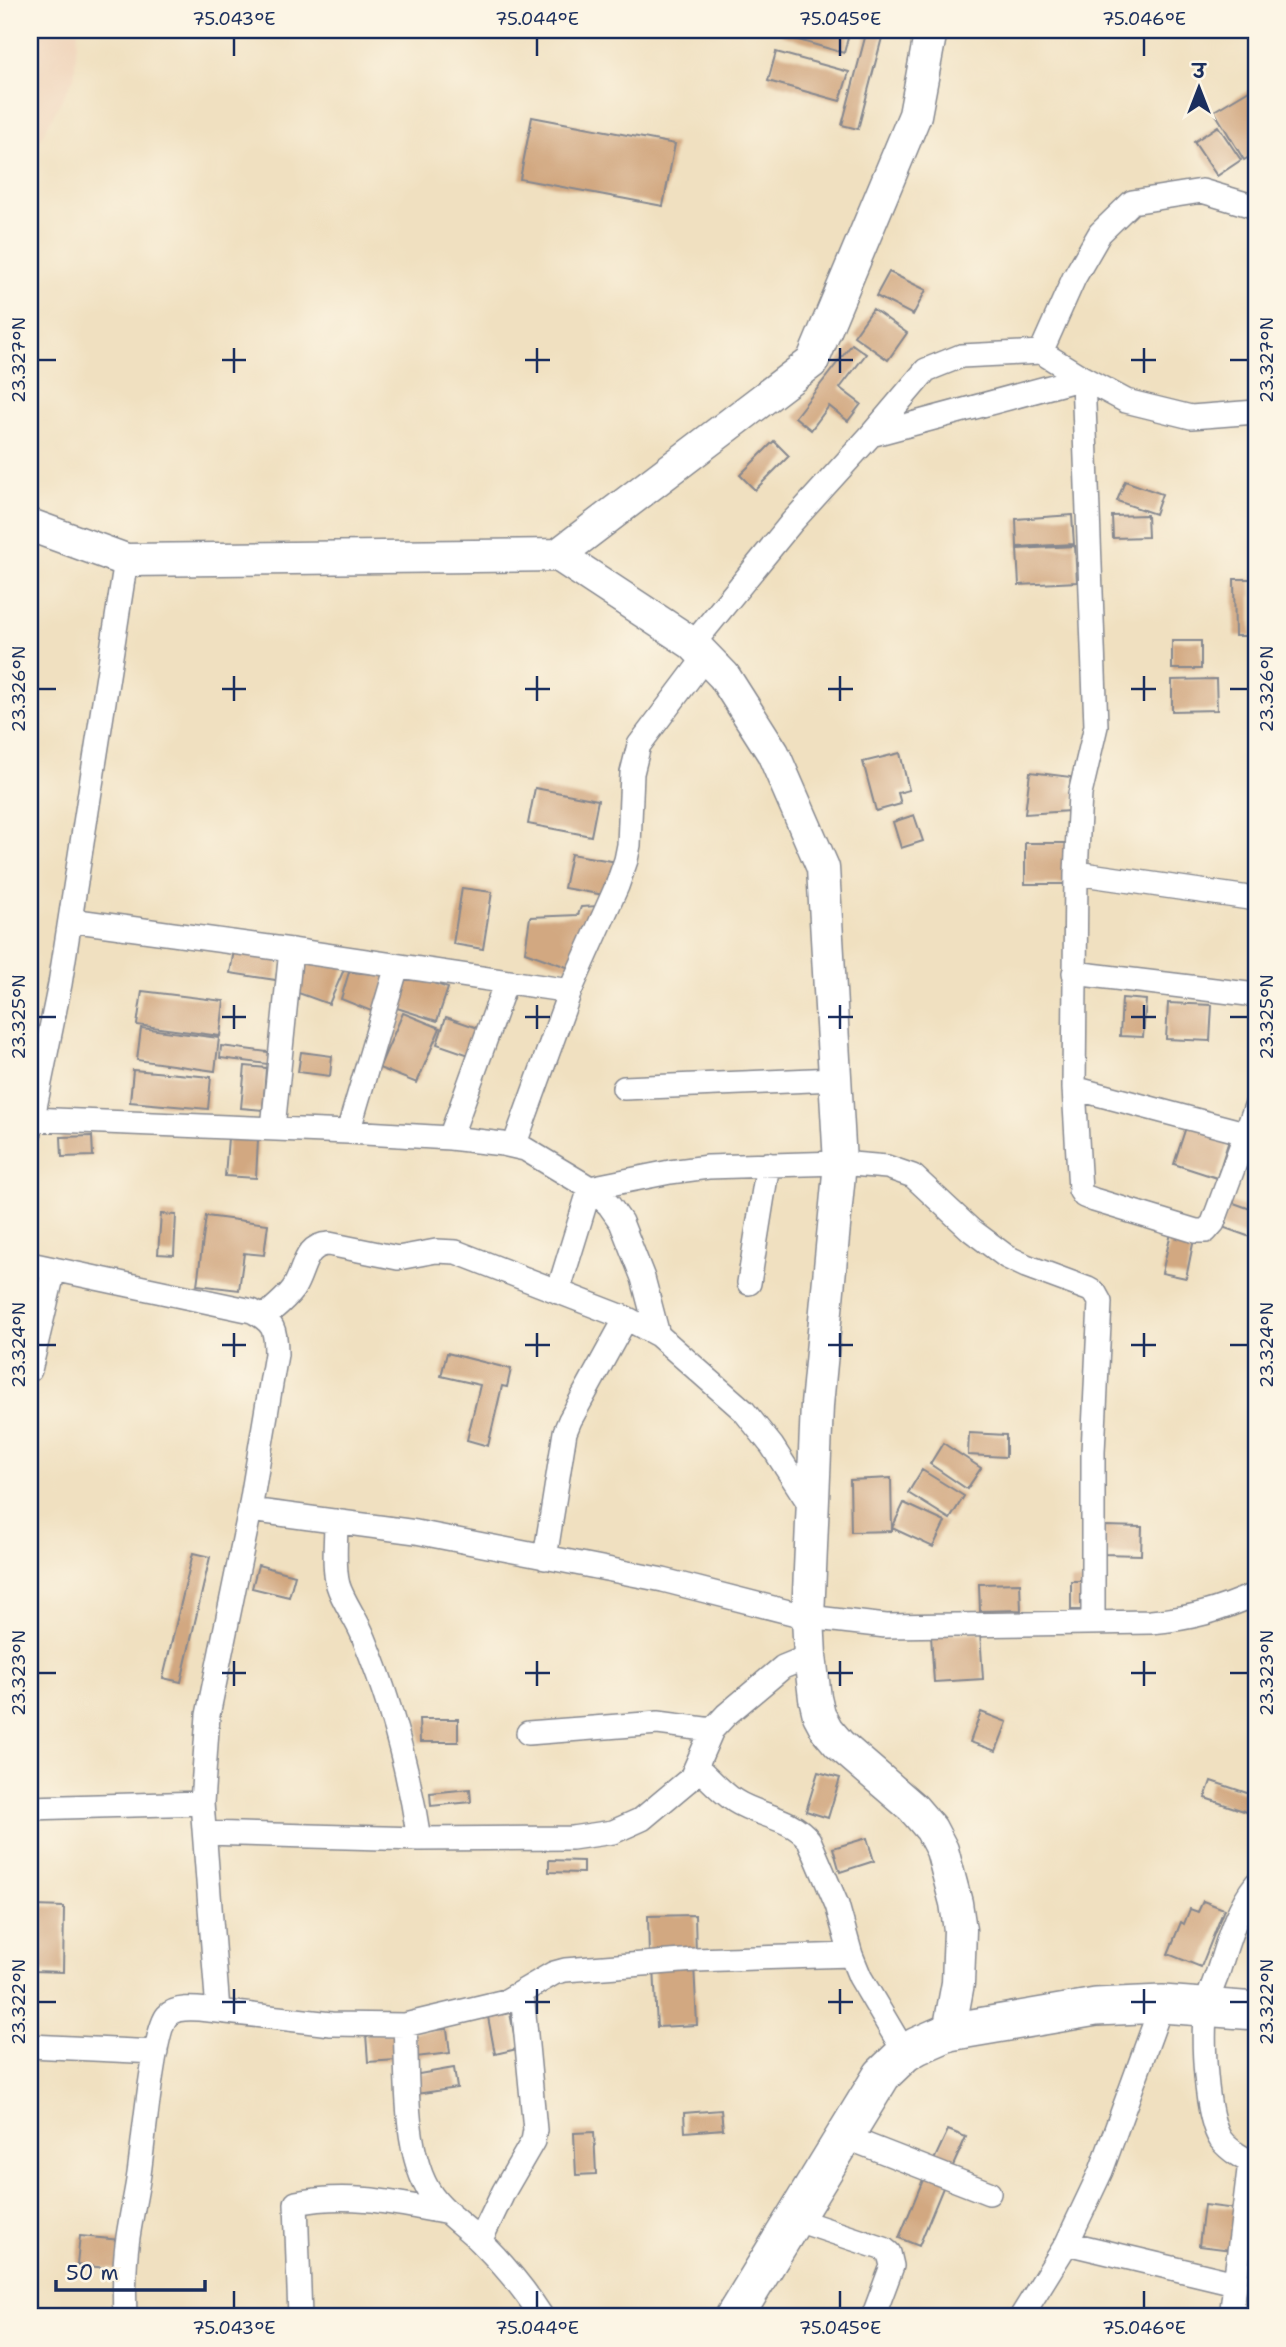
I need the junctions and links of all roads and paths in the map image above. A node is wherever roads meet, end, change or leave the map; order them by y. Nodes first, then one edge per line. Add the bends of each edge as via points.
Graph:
1 (931, 30) edge
2 (1256, 207) edge
3 (1041, 352) junction
4 (1083, 378) junction
5 (1256, 412) edge
6 (871, 435) junction
7 (30, 525) edge
8 (558, 555) junction
9 (126, 560) junction
10 (700, 650) junction
11 (1076, 873) junction
12 (1256, 899) edge
13 (70, 920) junction
14 (290, 950) junction
15 (397, 966) junction
16 (1074, 973) junction
17 (506, 982) junction
18 (570, 991) junction
19 (1256, 995) edge
20 (835, 1079) junction
21 (624, 1088) dead end
22 (1074, 1088) junction
23 (1256, 1106) edge
24 (30, 1124) edge
25 (273, 1128) junction
26 (348, 1132) junction
27 (1245, 1133) junction
28 (450, 1138) junction
29 (514, 1146) junction
30 (840, 1163) junction
31 (768, 1164) junction
32 (590, 1188) junction
33 (30, 1264) edge
34 (54, 1269) junction
35 (749, 1283) dead end
36 (558, 1292) junction
37 (264, 1317) junction
38 (626, 1318) junction
39 (658, 1335) junction
40 (33, 1343) edge
41 (30, 1370) edge
42 (812, 1508) junction
43 (250, 1510) junction
44 (336, 1521) junction
45 (545, 1558) junction
46 (1256, 1594) edge
47 (808, 1618) junction
48 (1093, 1622) junction
49 (810, 1656) junction
50 (712, 1730) junction
51 (528, 1733) dead end
52 (697, 1767) junction
53 (202, 1803) junction
54 (30, 1808) edge
55 (205, 1833) junction
56 (419, 1839) junction
57 (1256, 1884) edge
58 (851, 1955) junction
59 (522, 1993) junction
60 (1155, 2004) junction
61 (1206, 2006) junction
62 (218, 2011) junction
63 (1256, 2011) edge
64 (405, 2025) junction
65 (949, 2032) junction
66 (30, 2046) edge
67 (156, 2052) junction
68 (905, 2053) junction
69 (844, 2136) junction
70 (1253, 2163) edge
71 (989, 2193) dead end
72 (449, 2213) junction
73 (794, 2219) junction
74 (480, 2241) junction
75 (1066, 2244) junction
76 (1235, 2283) junction
77 (1023, 2316) edge
78 (125, 2317) edge
79 (300, 2317) edge
80 (542, 2317) edge
81 (734, 2317) edge
82 (873, 2317) edge
83 (1231, 2317) edge

1 - 8 main road via 915,115 812,362
2 - 3 street via 1202,191 1132,202 1100,233
3 - 4 street
3 - 6 street via 961,356 926,370
4 - 5 street via 1126,401 1191,416
4 - 6 street
4 - 11 street via 1096,726 1080,794
6 - 10 street via 792,522
7 - 9 main road
8 - 9 main road
8 - 10 main road
9 - 13 street
10 - 18 street via 639,745 632,773 626,860
10 - 20 main road via 724,676 773,753 823,868
11 - 12 street
11 - 16 street
13 - 14 street
13 - 24 street
14 - 15 street
14 - 25 street
15 - 17 street
15 - 26 street
16 - 19 street
16 - 22 street
17 - 18 street
17 - 28 street
18 - 29 street
20 - 21 street
20 - 30 main road
22 - 27 street
22 - 27 street via 1078,1183 1084,1196 1196,1231 1206,1231 1213,1223
23 - 27 street
24 - 25 street
25 - 26 street
26 - 28 street
28 - 29 street
29 - 32 street
30 - 31 street
30 - 42 main road
30 - 48 street via 908,1172 1007,1257 1088,1289 1100,1302 1093,1452
31 - 32 street via 670,1172
31 - 35 street
32 - 36 street
32 - 39 street via 621,1222
33 - 34 street
34 - 37 street
34 - 40 street
36 - 37 street via 456,1252 398,1258 319,1244 309,1252 297,1283
36 - 38 street
37 - 43 street via 276,1335 276,1354
38 - 39 street
38 - 45 street via 565,1432
39 - 42 street via 744,1411
40 - 41 street
42 - 47 main road
43 - 44 street
43 - 53 street via 208,1715
44 - 45 street via 416,1531
44 - 56 street via 339,1589 364,1637 379,1681 408,1776
45 - 47 street via 663,1580
46 - 48 street via 1189,1618
47 - 48 street via 886,1626
47 - 49 main road
49 - 50 street via 783,1667
49 - 65 main road via 819,1715 827,1730 913,1808 942,1850 960,1930 958,1983
50 - 51 street via 658,1723
50 - 52 street
52 - 56 street via 691,1778 642,1819 613,1832 572,1838
52 - 58 street via 736,1802 803,1832 837,1905
53 - 54 street
53 - 55 street
55 - 56 street
55 - 62 street
57 - 61 street via 1234,1923
58 - 59 street via 565,1970
58 - 68 street
59 - 64 street via 488,2007
59 - 74 street via 535,2130
60 - 61 main road
60 - 65 main road via 1096,2007
60 - 75 street via 1101,2171
61 - 63 main road
61 - 70 street via 1206,2078 1214,2125 1227,2147
62 - 64 street via 331,2024
62 - 67 street via 185,2009 167,2016
64 - 72 street via 415,2158 424,2183
65 - 68 main road
66 - 67 street
67 - 78 street via 127,2239
68 - 69 main road via 882,2075
69 - 71 street
69 - 73 main road
70 - 76 street
72 - 74 street
72 - 79 street via 372,2199 296,2203
73 - 81 main road
73 - 82 street via 889,2253 892,2266
74 - 80 street
75 - 76 street
75 - 77 street
76 - 83 street

